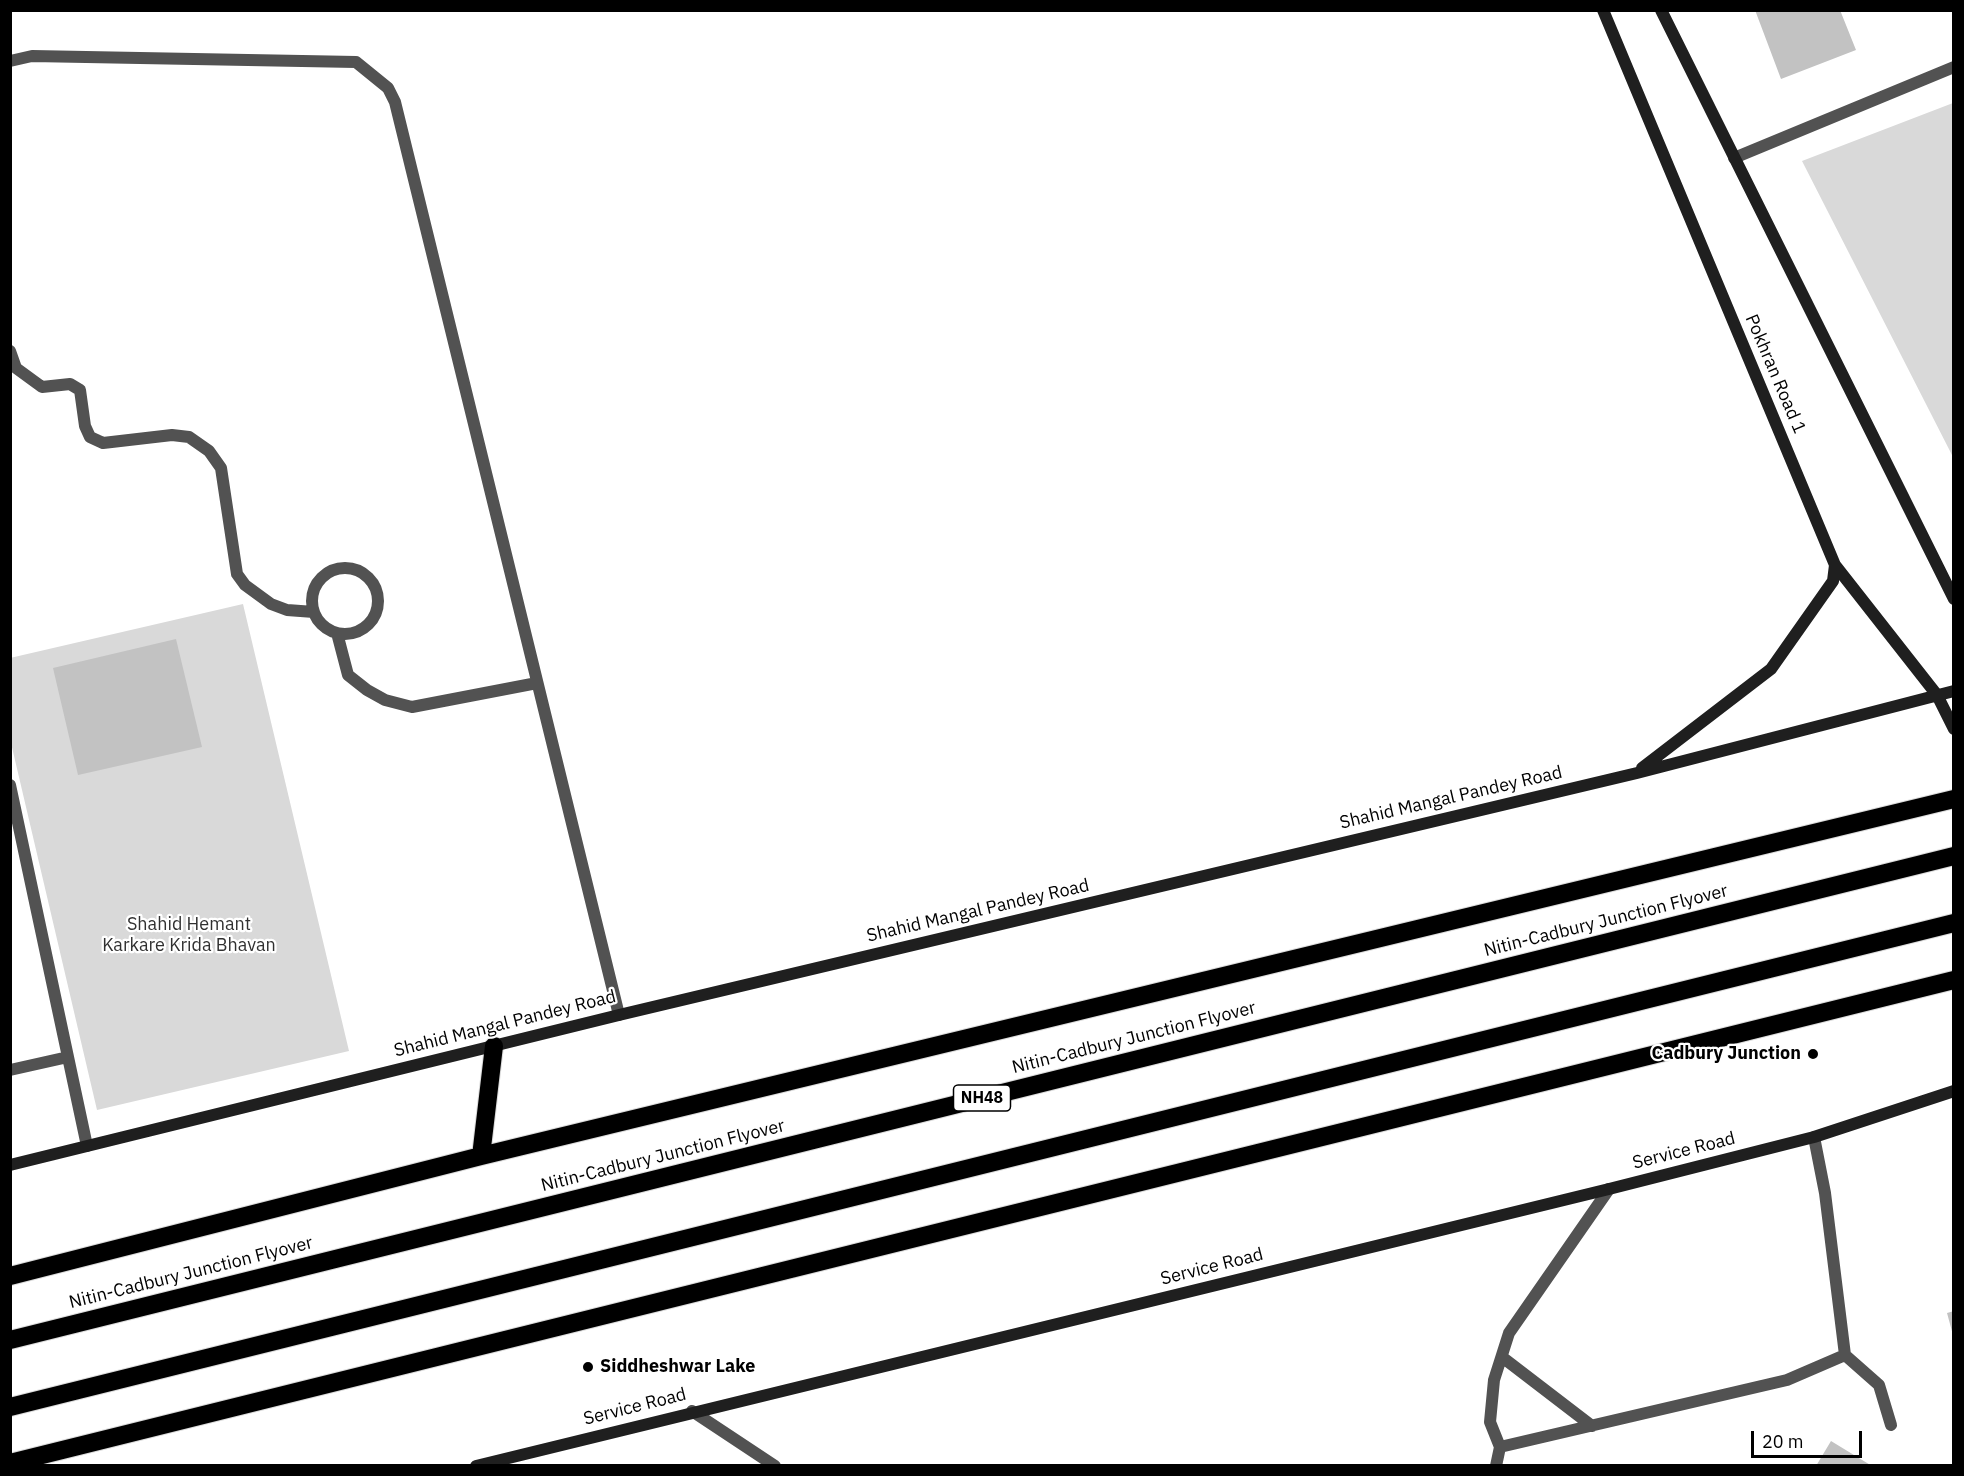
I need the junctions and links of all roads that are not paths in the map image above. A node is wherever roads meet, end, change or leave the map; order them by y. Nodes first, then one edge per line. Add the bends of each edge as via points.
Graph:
1 (1603, 10) edge
2 (1660, 10) edge
3 (10, 61) edge
4 (1953, 67) edge
5 (1734, 158) junction
6 (10, 351) edge
7 (1835, 565) junction
8 (1953, 599) edge
9 (314, 612) junction
10 (337, 633) junction
11 (537, 683) junction
12 (1953, 691) edge
13 (1937, 695) junction
14 (1953, 729) edge
15 (1637, 773) junction
16 (10, 784) edge
17 (1953, 799) edge
18 (1953, 856) edge
19 (1953, 923) edge
20 (1953, 980) edge
21 (619, 1015) junction
22 (494, 1046) junction
23 (68, 1057) junction
24 (10, 1070) edge
25 (1953, 1091) edge
26 (1814, 1137) junction
27 (87, 1146) junction
28 (481, 1156) junction
29 (10, 1165) edge
30 (1609, 1189) junction
31 (10, 1276) edge
32 (10, 1340) edge
33 (1845, 1355) junction
34 (1502, 1357) junction
35 (10, 1407) edge
36 (692, 1411) junction
37 (1891, 1425) dead end
38 (1592, 1426) junction
39 (1500, 1447) junction
40 (10, 1463) edge
41 (498, 1463) edge
42 (476, 1466) edge
43 (775, 1466) edge
44 (1496, 1466) edge

1 - 7 street, Pokhran Road 1
2 - 5 street
3 - 11 street via 32,56 356,62 388,88 395,102
4 - 5 street
5 - 8 street
6 - 9 street via 16,368 42,387 70,384 80,390 90,437 104,443 172,435 189,437 209,451 221,468 237,574 271,604 286,610
7 - 13 street, Pokhran Road 1
7 - 15 street via 1833,581 1771,669
9 - 10 street via 327,629
9 - 10 street via 314,591 335,570 355,570 373,583 379,605 375,616 359,632
10 - 11 street via 348,675 385,700 412,707
11 - 21 street
12 - 13 street, Shahid Mangal Pandey Road
13 - 14 street, Pokhran Road 1
13 - 15 street, Shahid Mangal Pandey Road
15 - 21 street, Shahid Mangal Pandey Road
16 - 23 street
17 - 28 highway
18 - 32 highway, Nitin-Cadbury Junction Flyover / NH48
19 - 35 highway
20 - 40 highway
21 - 22 street, Shahid Mangal Pandey Road
22 - 27 street, Shahid Mangal Pandey Road
22 - 28 highway
23 - 24 street
23 - 27 street
25 - 26 street, Service Road
26 - 30 street, Service Road
26 - 33 street via 1825,1193
27 - 29 street, Shahid Mangal Pandey Road
28 - 31 highway
30 - 34 street via 1509,1333
30 - 36 street, Service Road
33 - 37 street via 1880,1384
33 - 38 street via 1787,1380
34 - 38 street
34 - 39 street via 1494,1380 1490,1422
36 - 41 street, Service Road
36 - 43 street
38 - 39 street
39 - 44 street
41 - 42 street, Service Road

